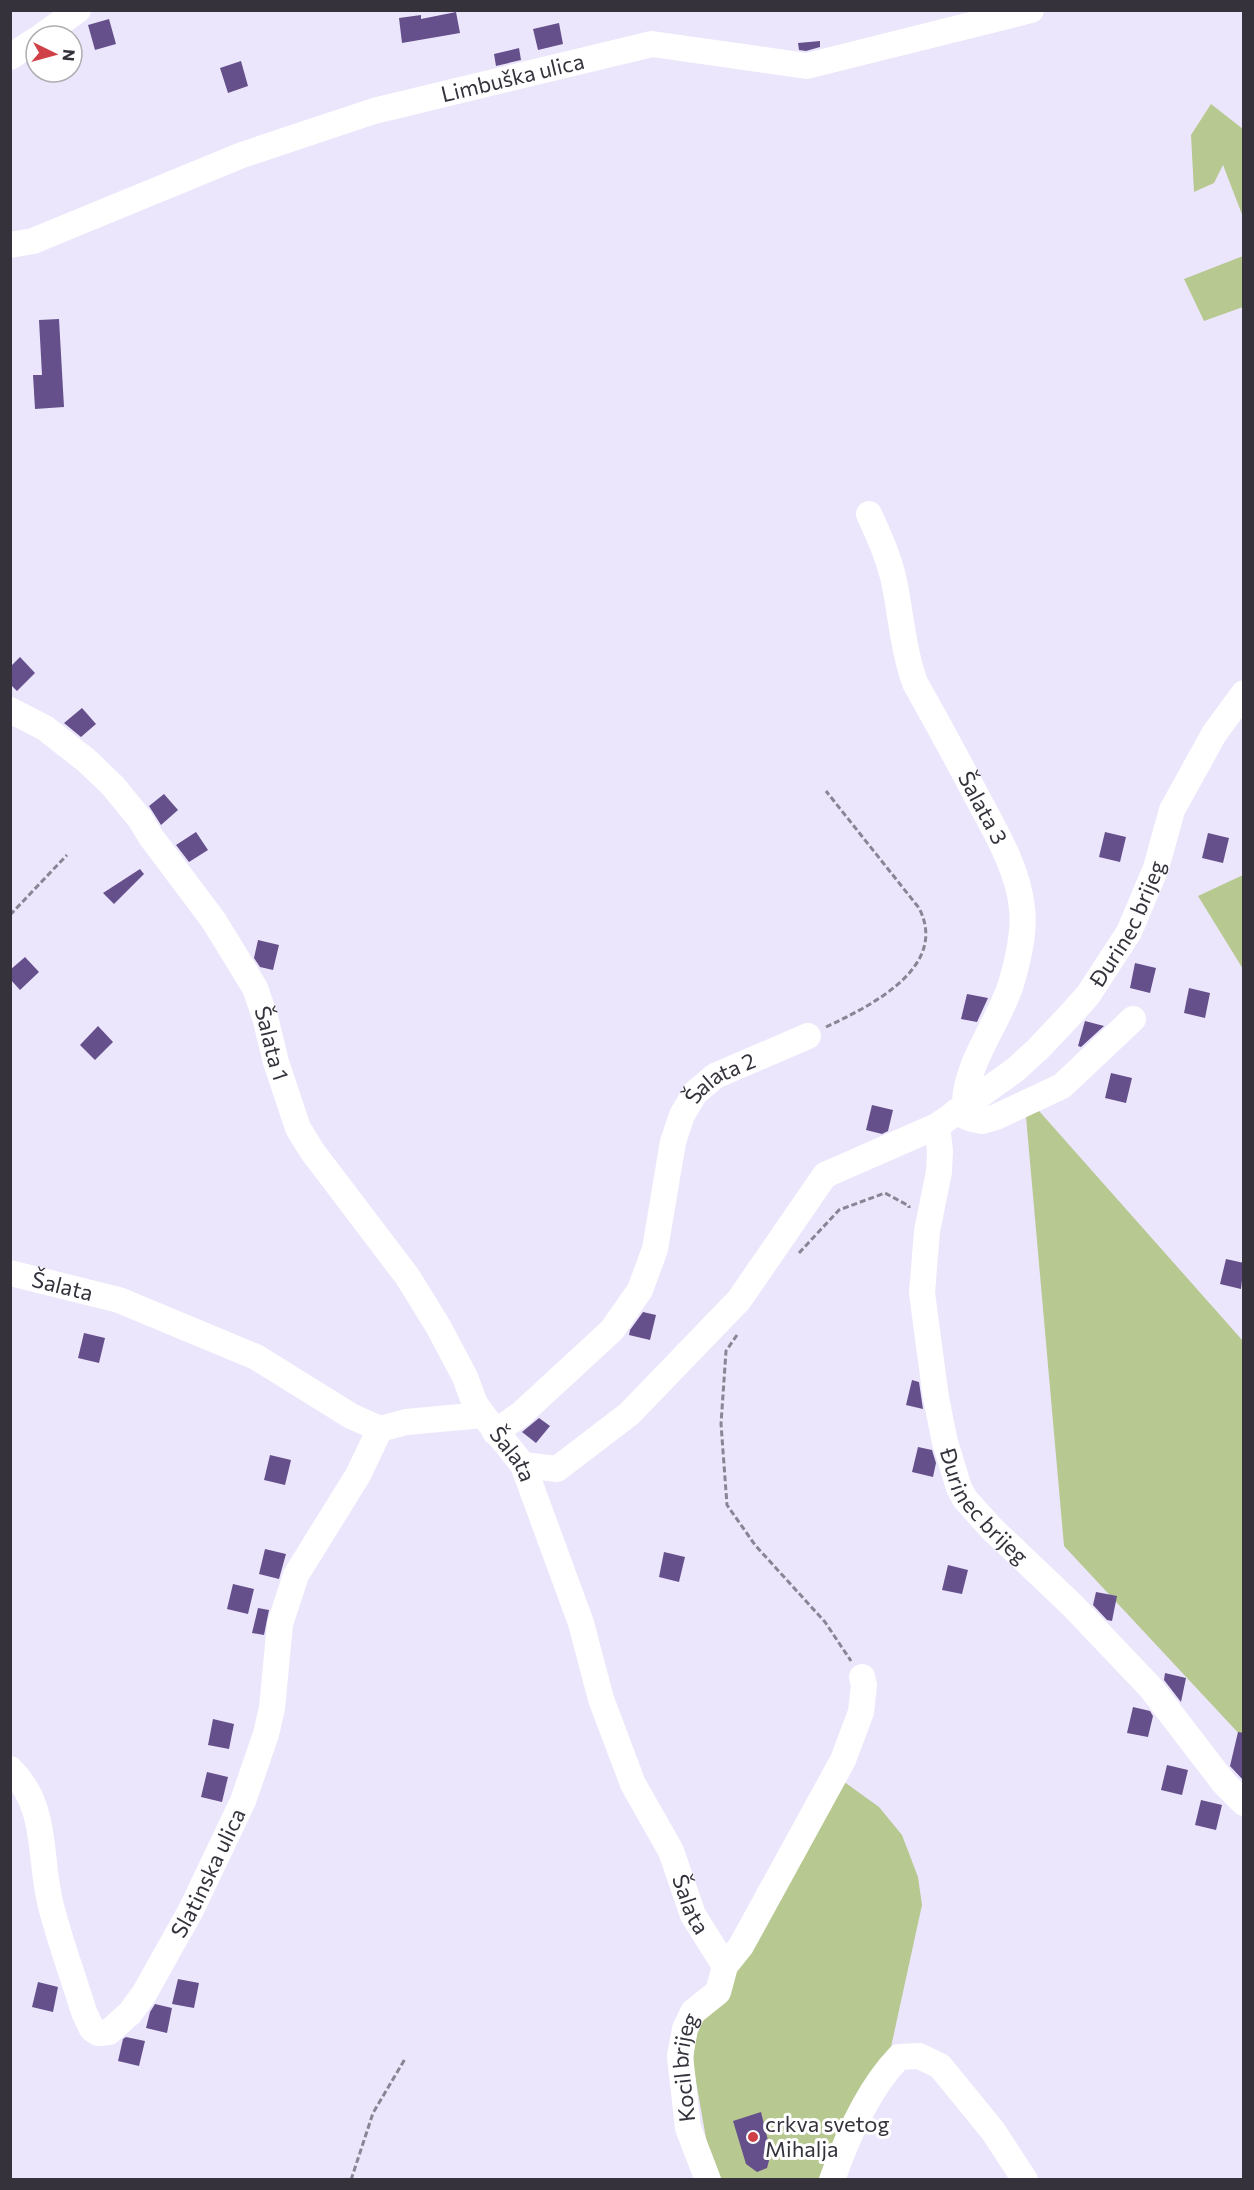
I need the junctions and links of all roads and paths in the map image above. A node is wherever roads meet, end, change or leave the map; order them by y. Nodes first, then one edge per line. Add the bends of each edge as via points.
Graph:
1 (78, 10) edge
2 (1030, 10) edge
3 (59, 24) edge
4 (24, 48) edge
5 (10, 57) edge
6 (10, 245) edge
7 (869, 514) dead end
8 (1244, 693) edge
9 (10, 710) edge
10 (826, 791) dead end
11 (67, 855) dead end
12 (10, 915) edge
13 (1133, 1019) dead end
14 (808, 1035) joint
15 (953, 1115) junction
16 (909, 1216) dead end
17 (795, 1257) dead end
18 (10, 1273) edge
19 (739, 1331) dead end
20 (489, 1423) junction
21 (380, 1429) junction
22 (523, 1465) junction
23 (862, 1677) joint
24 (10, 1769) edge
25 (1244, 1803) edge
26 (725, 1966) junction
27 (405, 2059) dead end
28 (351, 2180) edge
29 (708, 2180) edge
30 (831, 2180) edge
31 (1025, 2180) edge

1 - 3 street
2 - 6 street, Limbuška ulica via 807,66 652,44 374,111 242,155 33,241
4 - 5 street
7 - 15 street, Šalata 3 via 894,580 907,659 915,682 994,828 1015,874 1022,909 1020,950 1011,986
8 - 15 street, Đurinec brijeg via 1214,734 1172,810 1156,867 1129,932 1088,995 1015,1070
9 - 20 street, Šalata 1 via 45,728 113,786 214,921 255,988 298,1128 406,1276 438,1326 475,1404
10 - 14 path via 919,908 924,942 923,952 903,981 848,1016
11 - 12 path
13 - 15 street via 1062,1086 982,1121
14 - 20 street, Šalata 2 via 715,1076 695,1093 673,1142 655,1249 640,1290 612,1330 521,1414
15 - 22 street, Đurinec brijeg via 825,1175 739,1300 629,1414 556,1469
15 - 25 street, Đurinec brijeg via 940,1151 922,1293 936,1398 959,1488 991,1528 1151,1688
16 - 17 path via 909,1206 885,1193 839,1210
18 - 21 street, Šalata via 119,1300 245,1352 351,1416
19 - 23 path via 726,1351 721,1424 727,1505 755,1545 825,1622
20 - 21 street, Šalata via 406,1422
20 - 22 street, Šalata
21 - 24 street, Slatinska ulica via 358,1475 292,1584 280,1624 272,1708 243,1801 191,1910 144,1994 109,2031 92,2030 84,2012 47,1889 41,1827 26,1788
22 - 26 street, Šalata via 581,1623 601,1699 633,1784 671,1851 693,1915
23 - 26 street, Kocil brijeg via 861,1712 843,1760 741,1946
26 - 29 street, Kocil brijeg via 718,1992 693,2012 680,2056 688,2128
27 - 28 path via 374,2113
30 - 31 street via 887,2070 899,2056 919,2056 940,2066 963,2092

